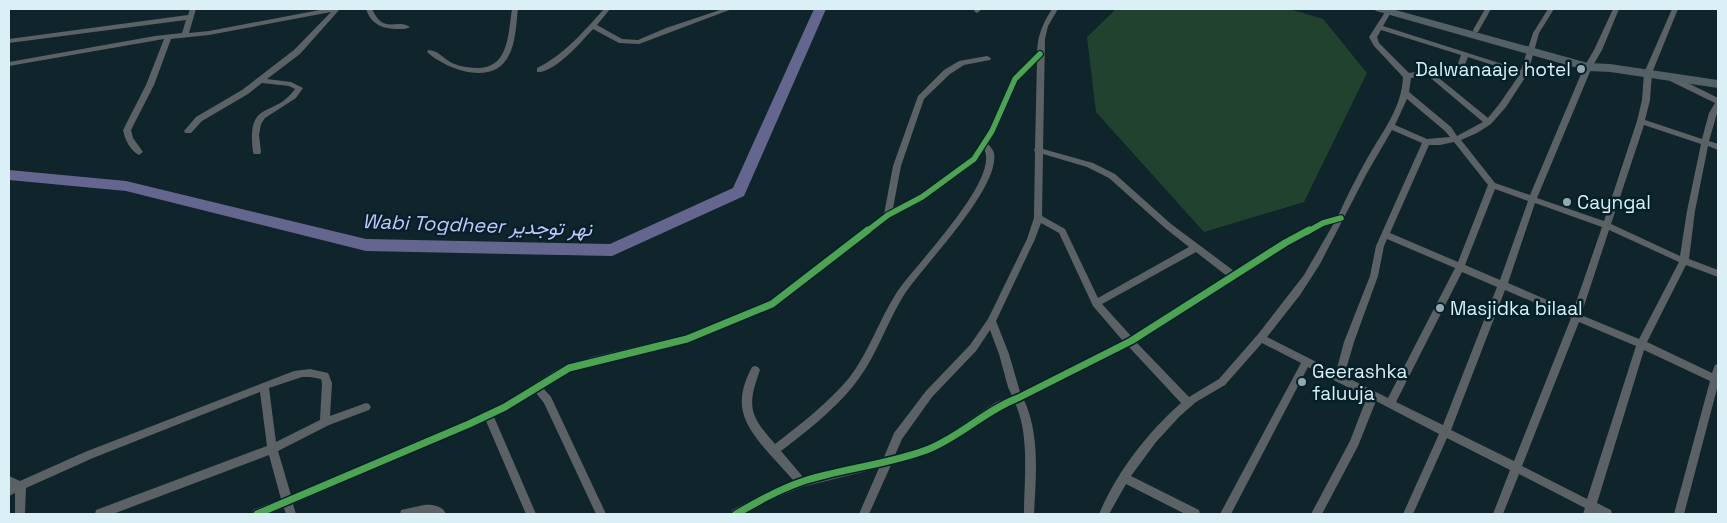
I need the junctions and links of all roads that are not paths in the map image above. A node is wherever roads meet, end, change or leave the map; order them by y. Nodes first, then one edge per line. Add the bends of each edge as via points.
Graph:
1 (193, 9) edge
2 (335, 9) edge
3 (370, 9) edge
4 (515, 9) edge
5 (607, 9) edge
6 (729, 9) edge
7 (1055, 9) edge
8 (1390, 9) edge
9 (1488, 9) edge
10 (1551, 9) edge
11 (1616, 9) edge
12 (1675, 9) edge
13 (190, 16) junction
14 (593, 26) junction
15 (407, 27) dead end
16 (1380, 27) junction
17 (1476, 30) junction
18 (184, 35) junction
19 (169, 36) junction
20 (9, 42) edge
21 (1530, 48) junction
22 (431, 52) dead end
23 (1040, 54) junction
24 (1465, 55) junction
25 (987, 58) dead end
26 (1590, 63) junction
27 (9, 64) edge
28 (540, 70) dead end
29 (1429, 73) junction
30 (1524, 73) junction
31 (1648, 73) junction
32 (1408, 76) junction
33 (1666, 76) junction
34 (260, 80) junction
35 (1718, 84) edge
36 (1406, 94) junction
37 (1718, 103) edge
38 (1641, 121) junction
39 (1488, 122) junction
40 (1389, 126) junction
41 (188, 131) dead end
42 (1457, 139) junction
43 (1426, 142) junction
44 (1705, 142) junction
45 (984, 144) junction
46 (1718, 147) edge
47 (1038, 150) junction
48 (139, 152) dead end
49 (257, 152) dead end
50 (1492, 185) junction
51 (1533, 198) junction
52 (888, 214) junction
53 (1038, 218) junction
54 (1341, 218) junction
55 (1606, 226) junction
56 (1385, 235) junction
57 (1195, 248) junction
58 (1684, 261) junction
59 (1460, 267) junction
60 (1718, 274) edge
61 (1232, 276) junction
62 (1503, 284) junction
63 (1096, 303) junction
64 (1576, 317) junction
65 (992, 321) junction
66 (1261, 338) junction
67 (1131, 341) junction
68 (1641, 344) junction
69 (1306, 362) junction
70 (755, 370) dead end
71 (1717, 376) edge
72 (1339, 378) junction
73 (264, 386) junction
74 (537, 387) junction
75 (1373, 395) junction
76 (1018, 398) junction
77 (1188, 402) junction
78 (1390, 404) junction
79 (366, 407) dead end
80 (488, 415) junction
81 (325, 422) junction
82 (1445, 432) junction
83 (272, 449) junction
84 (774, 450) junction
85 (887, 460) junction
86 (1516, 470) junction
87 (1124, 478) junction
88 (9, 481) edge
89 (802, 482) junction
90 (21, 486) junction
91 (9, 491) edge
92 (288, 500) junction
93 (1589, 510) edge
94 (20, 514) edge
95 (100, 514) edge
96 (257, 514) edge
97 (291, 514) edge
98 (405, 514) edge
99 (441, 514) edge
100 (531, 514) edge
101 (601, 514) edge
102 (736, 514) edge
103 (864, 514) edge
104 (1029, 514) edge
105 (1104, 514) edge
106 (1195, 514) edge
107 (1225, 514) edge
108 (1316, 514) edge
109 (1408, 514) edge
110 (1498, 514) edge
111 (1607, 514) edge
112 (1679, 514) edge

1 - 13 street
2 - 18 street
2 - 34 street via 297,52
3 - 15 street via 373,19 380,24
4 - 22 street via 506,55 493,68 474,70 452,65
5 - 14 street
6 - 14 street via 639,42 621,41
7 - 23 street via 1045,26
8 - 16 street
8 - 17 highway
8 - 21 highway
9 - 17 street
10 - 21 street
11 - 26 street
12 - 31 street
13 - 18 street
13 - 20 street
14 - 28 street via 553,64
16 - 24 street
16 - 32 street via 1373,37 1376,44
17 - 21 highway
18 - 19 street
19 - 27 street
19 - 48 street via 150,85 127,130 129,139
21 - 26 highway
21 - 30 street
23 - 45 street via 1015,79
23 - 47 street via 1042,106
24 - 29 street via 1461,65 1455,68
24 - 30 street
25 - 52 street via 962,63 947,72 921,98 897,166
26 - 31 highway
26 - 51 street
29 - 32 street
29 - 39 street
30 - 39 street
31 - 33 highway
31 - 38 street
32 - 36 street
33 - 35 highway
33 - 37 street
34 - 41 street via 199,119
34 - 49 street via 292,84 299,88 292,98 271,108 258,123 254,132
36 - 40 street
36 - 42 street via 1437,118
37 - 44 street
38 - 44 street
38 - 55 street
39 - 42 street
40 - 43 street
40 - 54 street
42 - 43 street
42 - 50 street
43 - 56 street
44 - 46 street
44 - 58 street
45 - 52 street via 968,164 922,197
45 - 84 street via 990,158 981,187 909,280 864,365 833,402
47 - 53 street
47 - 57 street via 1090,165 1112,176
50 - 51 street
50 - 59 street
51 - 55 street
51 - 62 street
52 - 74 street via 772,304 687,339 569,368
53 - 63 street via 1062,231
53 - 65 street
54 - 61 street via 1292,239
54 - 66 street via 1304,282
55 - 58 street
55 - 64 street
56 - 59 street
56 - 72 street
57 - 61 street
57 - 63 street
58 - 60 street
58 - 68 street
59 - 62 street
59 - 78 street
61 - 67 street
62 - 64 street
62 - 82 street
63 - 67 street
64 - 68 street
64 - 86 street
65 - 76 street
65 - 85 street via 973,348 914,414 898,436
66 - 69 street
66 - 77 street via 1224,380
67 - 76 street
67 - 77 street
68 - 71 street
68 - 93 street
69 - 72 street
69 - 107 street
70 - 84 street via 747,390 747,412 752,425
71 - 112 street
72 - 75 street
73 - 81 street via 294,374 319,373 325,376
73 - 83 street
73 - 90 street via 89,455
74 - 80 street
74 - 101 street via 548,400
75 - 78 street
75 - 108 street via 1354,443
76 - 85 street via 999,405 954,436 930,448
76 - 104 street via 1030,437
77 - 87 street via 1149,444
78 - 82 street
79 - 81 street
80 - 92 street
80 - 100 street
81 - 83 street
82 - 86 street
82 - 109 street
83 - 92 street
83 - 95 street
84 - 89 street
85 - 89 street
85 - 103 street
86 - 93 street
86 - 110 street
87 - 105 street
87 - 106 street
88 - 90 street
89 - 102 street
90 - 91 street
90 - 94 street
92 - 96 street
92 - 97 street
93 - 111 street
98 - 99 street via 429,509

